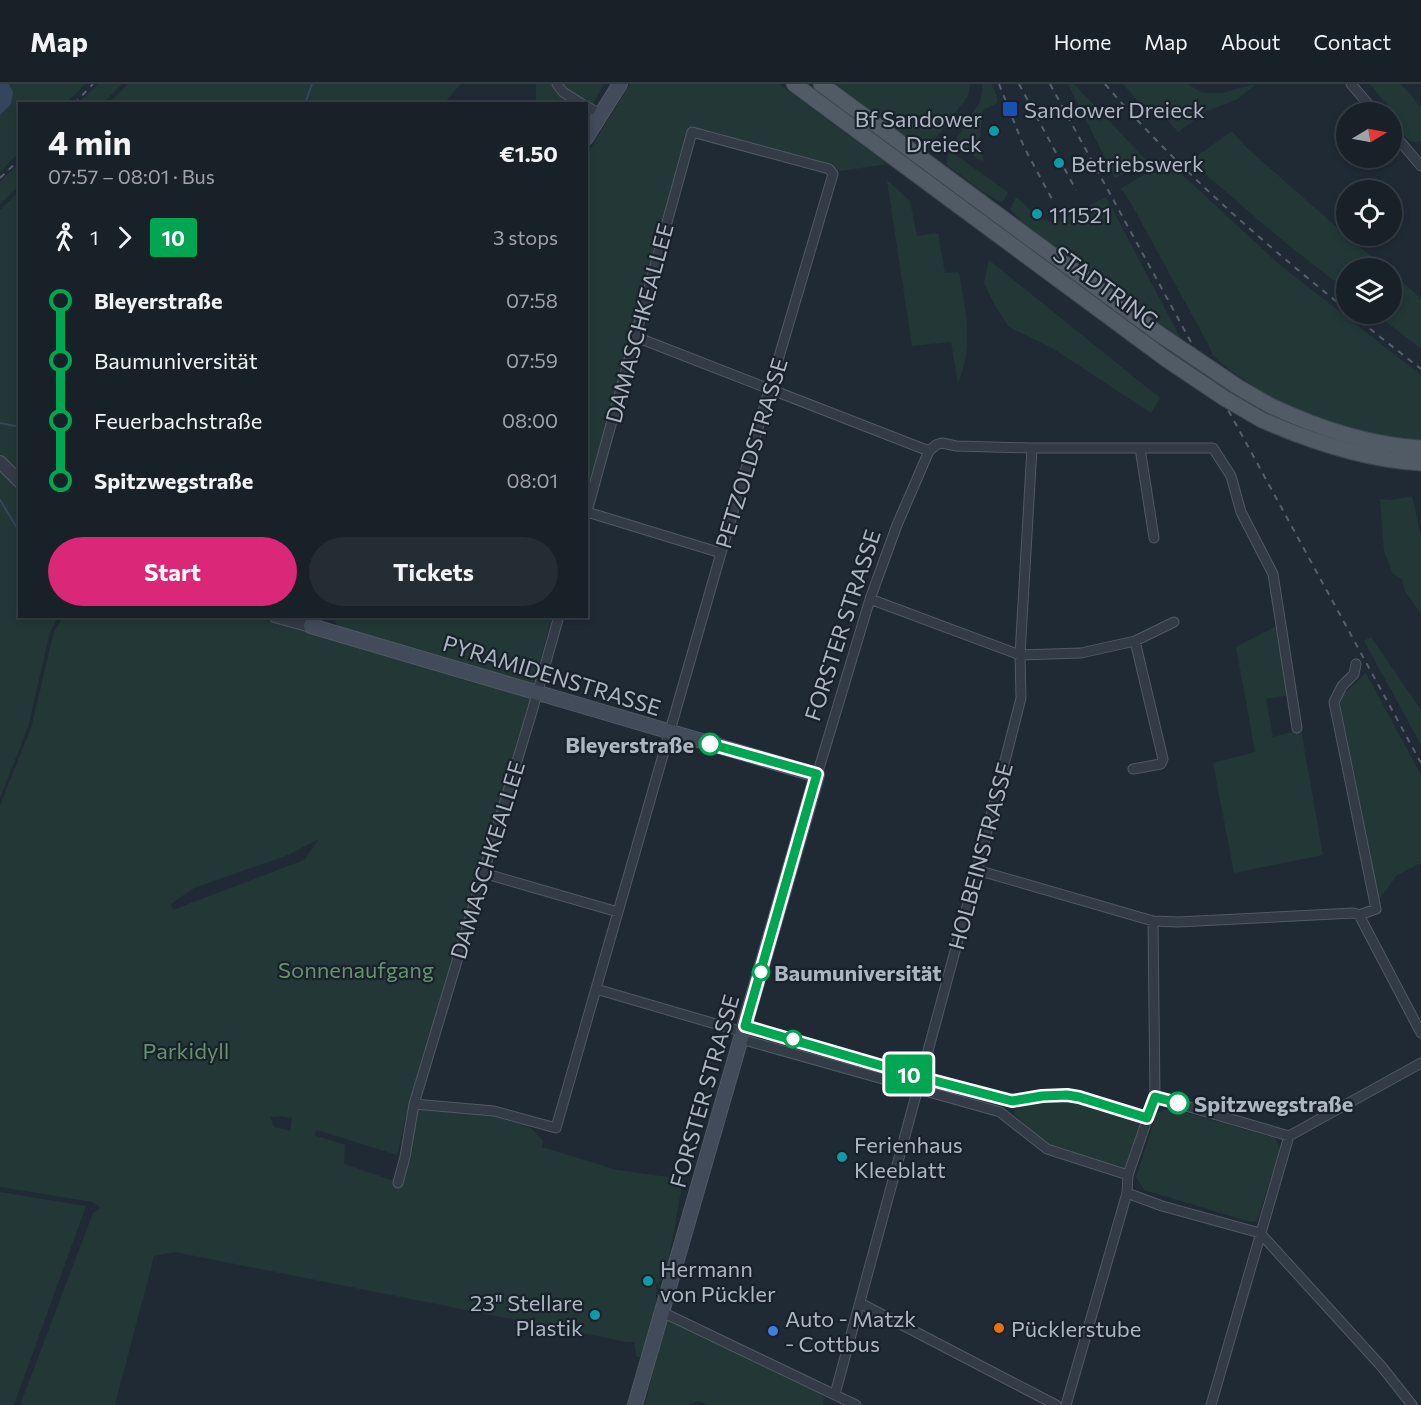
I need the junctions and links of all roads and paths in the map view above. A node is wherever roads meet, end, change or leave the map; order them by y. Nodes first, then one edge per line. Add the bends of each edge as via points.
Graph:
1 (557, 84) edge
2 (609, 84) edge
3 (620, 84) edge
4 (795, 84) edge
5 (821, 84) edge
6 (1351, 84) edge
7 (577, 102) edge
8 (1366, 102) edge
9 (590, 111) edge
10 (1402, 141) edge
11 (1417, 154) edge
12 (1421, 166) edge
13 (833, 174) joint
14 (636, 337) junction
15 (770, 388) junction
16 (933, 448) junction
17 (1032, 448) junction
18 (1140, 448) junction
19 (1421, 448) edge
20 (0, 462) edge
21 (1421, 464) edge
22 (18, 481) edge
23 (588, 509) edge
24 (588, 513) edge
25 (1154, 538) dead end
26 (721, 553) junction
27 (870, 599) junction
28 (290, 618) edge
29 (558, 618) edge
30 (313, 621) edge
31 (1174, 622) dead end
32 (1135, 641) junction
33 (1020, 655) junction
34 (1356, 664) dead end
35 (537, 692) junction
36 (1297, 728) dead end
37 (670, 732) junction
38 (1133, 769) dead end
39 (817, 774) junction
40 (977, 870) junction
41 (483, 873) junction
42 (618, 912) junction
43 (1359, 915) junction
44 (1153, 921) junction
45 (596, 988) junction
46 (743, 1032) junction
47 (1421, 1033) edge
48 (1421, 1063) edge
49 (920, 1077) junction
50 (917, 1089) junction
51 (1155, 1097) junction
52 (414, 1104) junction
53 (1147, 1118) junction
54 (1288, 1136) junction
55 (1128, 1175) junction
56 (398, 1183) dead end
57 (1127, 1193) junction
58 (1260, 1233) junction
59 (860, 1303) junction
60 (662, 1312) junction
61 (835, 1394) junction
62 (635, 1405) edge
63 (856, 1405) edge
64 (1056, 1405) edge
65 (1066, 1405) edge
66 (1211, 1405) edge
67 (1412, 1405) edge

1 - 7 street
2 - 9 main road
3 - 9 main road
4 - 21 main road, STADTRING, bridge via 1224,398 1300,436
5 - 19 main road, STADTRING, bridge via 1158,333 1270,406 1340,433
6 - 8 street
10 - 11 street
11 - 12 street
13 - 14 street, DAMASCHKEALLEE via 829,169 692,132
13 - 15 street, PETZOLDSTRASSE
14 - 15 street
14 - 23 street, DAMASCHKEALLEE
15 - 16 street
15 - 26 street, PETZOLDSTRASSE
16 - 17 street
16 - 27 street, FORSTER STRASSE via 897,525
17 - 18 street
17 - 33 street, HOLBEINSTRASSE
18 - 25 street
18 - 36 street via 1213,448 1231,476 1241,512 1273,574
20 - 22 street
24 - 26 street
26 - 37 street, PETZOLDSTRASSE
27 - 33 street
27 - 39 street, FORSTER STRASSE
28 - 30 street, PYRAMIDENSTRASSE
29 - 35 street, DAMASCHKEALLEE
30 - 35 main road, PYRAMIDENSTRASSE
31 - 32 street
32 - 33 street via 1081,653
32 - 38 street via 1163,759 1161,764
33 - 40 street, HOLBEINSTRASSE via 1021,698
34 - 43 street via 1354,674 1334,702 1376,909
35 - 37 main road, PYRAMIDENSTRASSE
35 - 41 street, DAMASCHKEALLEE
37 - 39 main road, PYRAMIDENSTRASSE
37 - 42 street
39 - 46 main road, FORSTER STRASSE
40 - 44 street
40 - 49 street, HOLBEINSTRASSE
41 - 42 street
41 - 52 street, DAMASCHKEALLEE
42 - 45 street
43 - 44 street
43 - 47 street
44 - 51 street
45 - 46 street
45 - 52 street via 556,1128 494,1111
46 - 49 street
46 - 50 street
46 - 60 main road, FORSTER STRASSE
48 - 54 street
49 - 50 street, HOLBEINSTRASSE
49 - 53 street via 1012,1101 1042,1096 1079,1097
50 - 55 street via 1000,1112 1047,1149
50 - 59 street, HOLBEINSTRASSE
51 - 53 street
51 - 54 street
52 - 56 street, DAMASCHKEALLEE
53 - 55 street
54 - 58 street
55 - 57 street
57 - 58 street
57 - 65 street
58 - 66 street
58 - 67 street
59 - 61 street, HOLBEINSTRASSE
59 - 64 street
60 - 61 street
60 - 62 main road, FORSTER STRASSE
61 - 63 street

